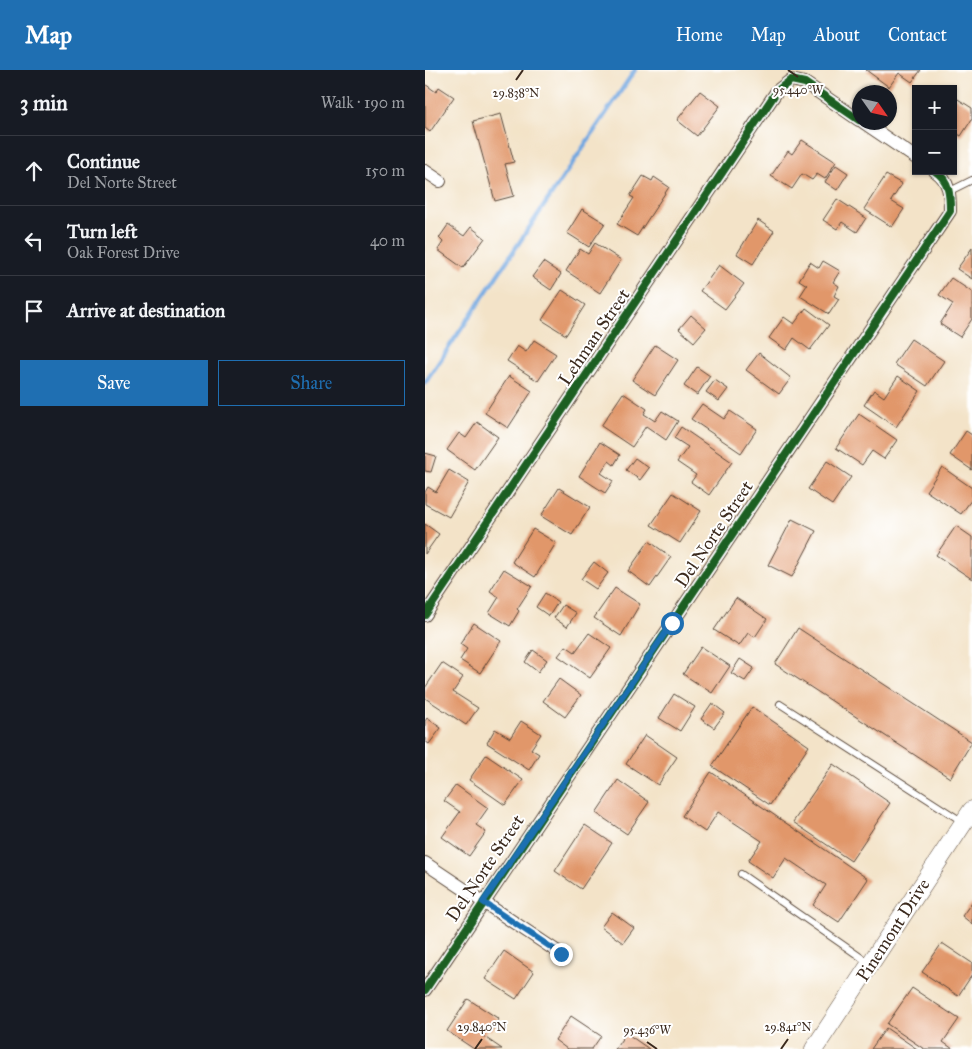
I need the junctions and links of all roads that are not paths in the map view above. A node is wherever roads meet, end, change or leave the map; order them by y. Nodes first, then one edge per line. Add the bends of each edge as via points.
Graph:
1 (852, 115) edge
2 (875, 130) edge
3 (912, 155) edge
4 (425, 171) edge
5 (941, 175) edge
6 (972, 180) edge
7 (440, 181) dead end
8 (950, 192) junction
9 (425, 615) edge
10 (780, 704) dead end
11 (968, 816) edge
12 (425, 863) edge
13 (741, 874) dead end
14 (483, 902) junction
15 (561, 954) dead end
16 (871, 964) junction
17 (425, 990) edge
18 (814, 1049) edge

1 - 9 street, Lehman Street via 805,83 791,80 777,91
2 - 3 street
4 - 7 street
5 - 8 street
6 - 8 lane
8 - 14 street, Del Norte Street via 949,211
10 - 11 lane
11 - 16 main road, Pinemont Drive
12 - 14 street
13 - 16 lane
14 - 15 street
14 - 17 street, Del Norte Street
16 - 18 main road, Pinemont Drive

